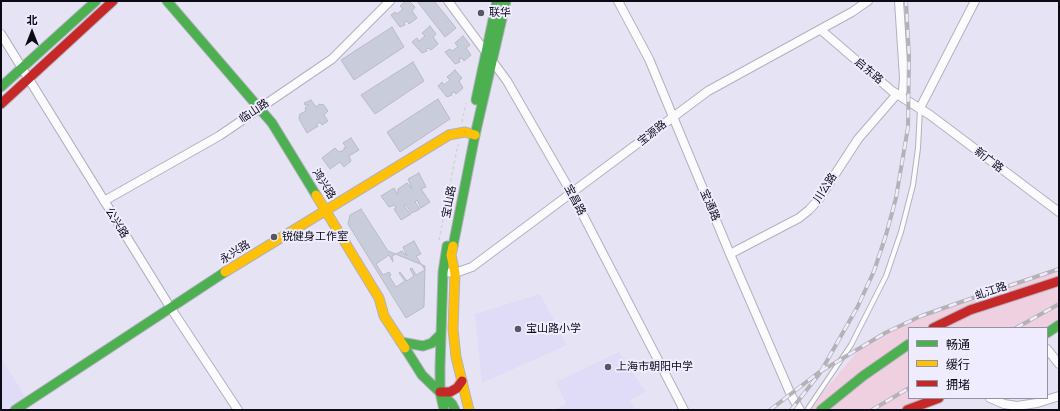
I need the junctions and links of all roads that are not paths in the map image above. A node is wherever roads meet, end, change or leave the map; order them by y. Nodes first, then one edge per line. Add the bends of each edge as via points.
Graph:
1 (96, 1) edge
2 (113, 1) edge
3 (167, 1) edge
4 (390, 1) edge
5 (448, 1) edge
6 (497, 1) edge
7 (506, 1) edge
8 (618, 1) edge
9 (868, 1) edge
10 (899, 1) edge
11 (975, 1) edge
12 (821, 30) junction
13 (1, 34) edge
14 (487, 51) junction
15 (493, 61) junction
16 (21, 69) junction
17 (28, 79) junction
18 (1, 87) edge
19 (899, 95) junction
20 (1, 104) edge
21 (260, 107) junction
22 (920, 108) junction
23 (673, 116) junction
24 (468, 133) junction
25 (572, 194) junction
26 (104, 201) junction
27 (325, 210) junction
28 (1059, 212) edge
29 (730, 254) junction
30 (443, 272) junction
31 (455, 273) junction
32 (1059, 281) edge
33 (170, 307) junction
34 (1059, 325) edge
35 (935, 327) edge
36 (1048, 332) edge
37 (441, 334) junction
38 (401, 342) junction
39 (908, 345) edge
40 (1048, 350) edge
41 (1059, 364) edge
42 (462, 381) junction
43 (440, 392) junction
44 (1059, 396) edge
45 (936, 399) edge
46 (992, 399) edge
47 (1004, 407) edge
48 (15, 410) edge
49 (238, 410) edge
50 (444, 410) edge
51 (455, 410) edge
52 (469, 410) edge
53 (684, 410) edge
54 (800, 410) edge
55 (807, 410) edge
56 (821, 410) edge
57 (907, 410) edge

1 - 16 street
2 - 17 street
3 - 21 street, 鸿兴路
4 - 21 street, 临山路 via 332,59
5 - 14 street, 宝昌路
6 - 14 street, 宝山路
7 - 15 street, 宝山路
8 - 23 street, 宝通路 via 642,45
9 - 12 street, 宝源路
10 - 19 street via 904,78 903,90
11 - 22 street
12 - 19 street, 启东路
12 - 23 street, 宝源路 via 718,84
13 - 16 street, 公兴路
14 - 15 street, 宝昌路
14 - 24 street, 宝山路
15 - 24 street, 宝山路
15 - 25 street, 宝昌路 via 507,80
16 - 17 street, 公兴路
16 - 18 street
17 - 20 street
17 - 26 street, 公兴路
19 - 22 street, 启东路
19 - 29 street, 川公路 via 858,139 809,210 799,218
21 - 26 street, 临山路 via 193,152
21 - 27 street, 鸿兴路
22 - 28 street, 新广路
22 - 55 lane via 913,185 886,276 851,345
23 - 25 street, 宝源路
23 - 29 street, 宝通路
24 - 27 street, 永兴路 via 449,135
24 - 30 street, 宝山路
24 - 31 street, 宝山路 via 451,255
25 - 31 street, 宝源路 via 472,267
25 - 53 street, 宝昌路
26 - 33 street, 公兴路
27 - 33 street, 永兴路
27 - 38 street, 鸿兴路 via 379,298 384,316
29 - 54 street, 宝通路 via 791,395
30 - 31 street, 宝源路
30 - 37 street, 宝山路
31 - 42 street, 宝山路 via 453,329
32 - 35 street, 虬江路 via 970,310
33 - 48 street, 永兴路
33 - 49 street, 公兴路
34 - 36 street
37 - 38 street via 432,343 423,346
37 - 43 street, 宝山路
38 - 43 street, 鸿兴路 via 422,375
39 - 56 street
40 - 41 street
42 - 43 street via 450,392
42 - 52 street, 宝山路
43 - 50 street, 宝山路
43 - 51 street, 鸿兴路
44 - 47 street via 1037,404
45 - 57 street
46 - 47 street

